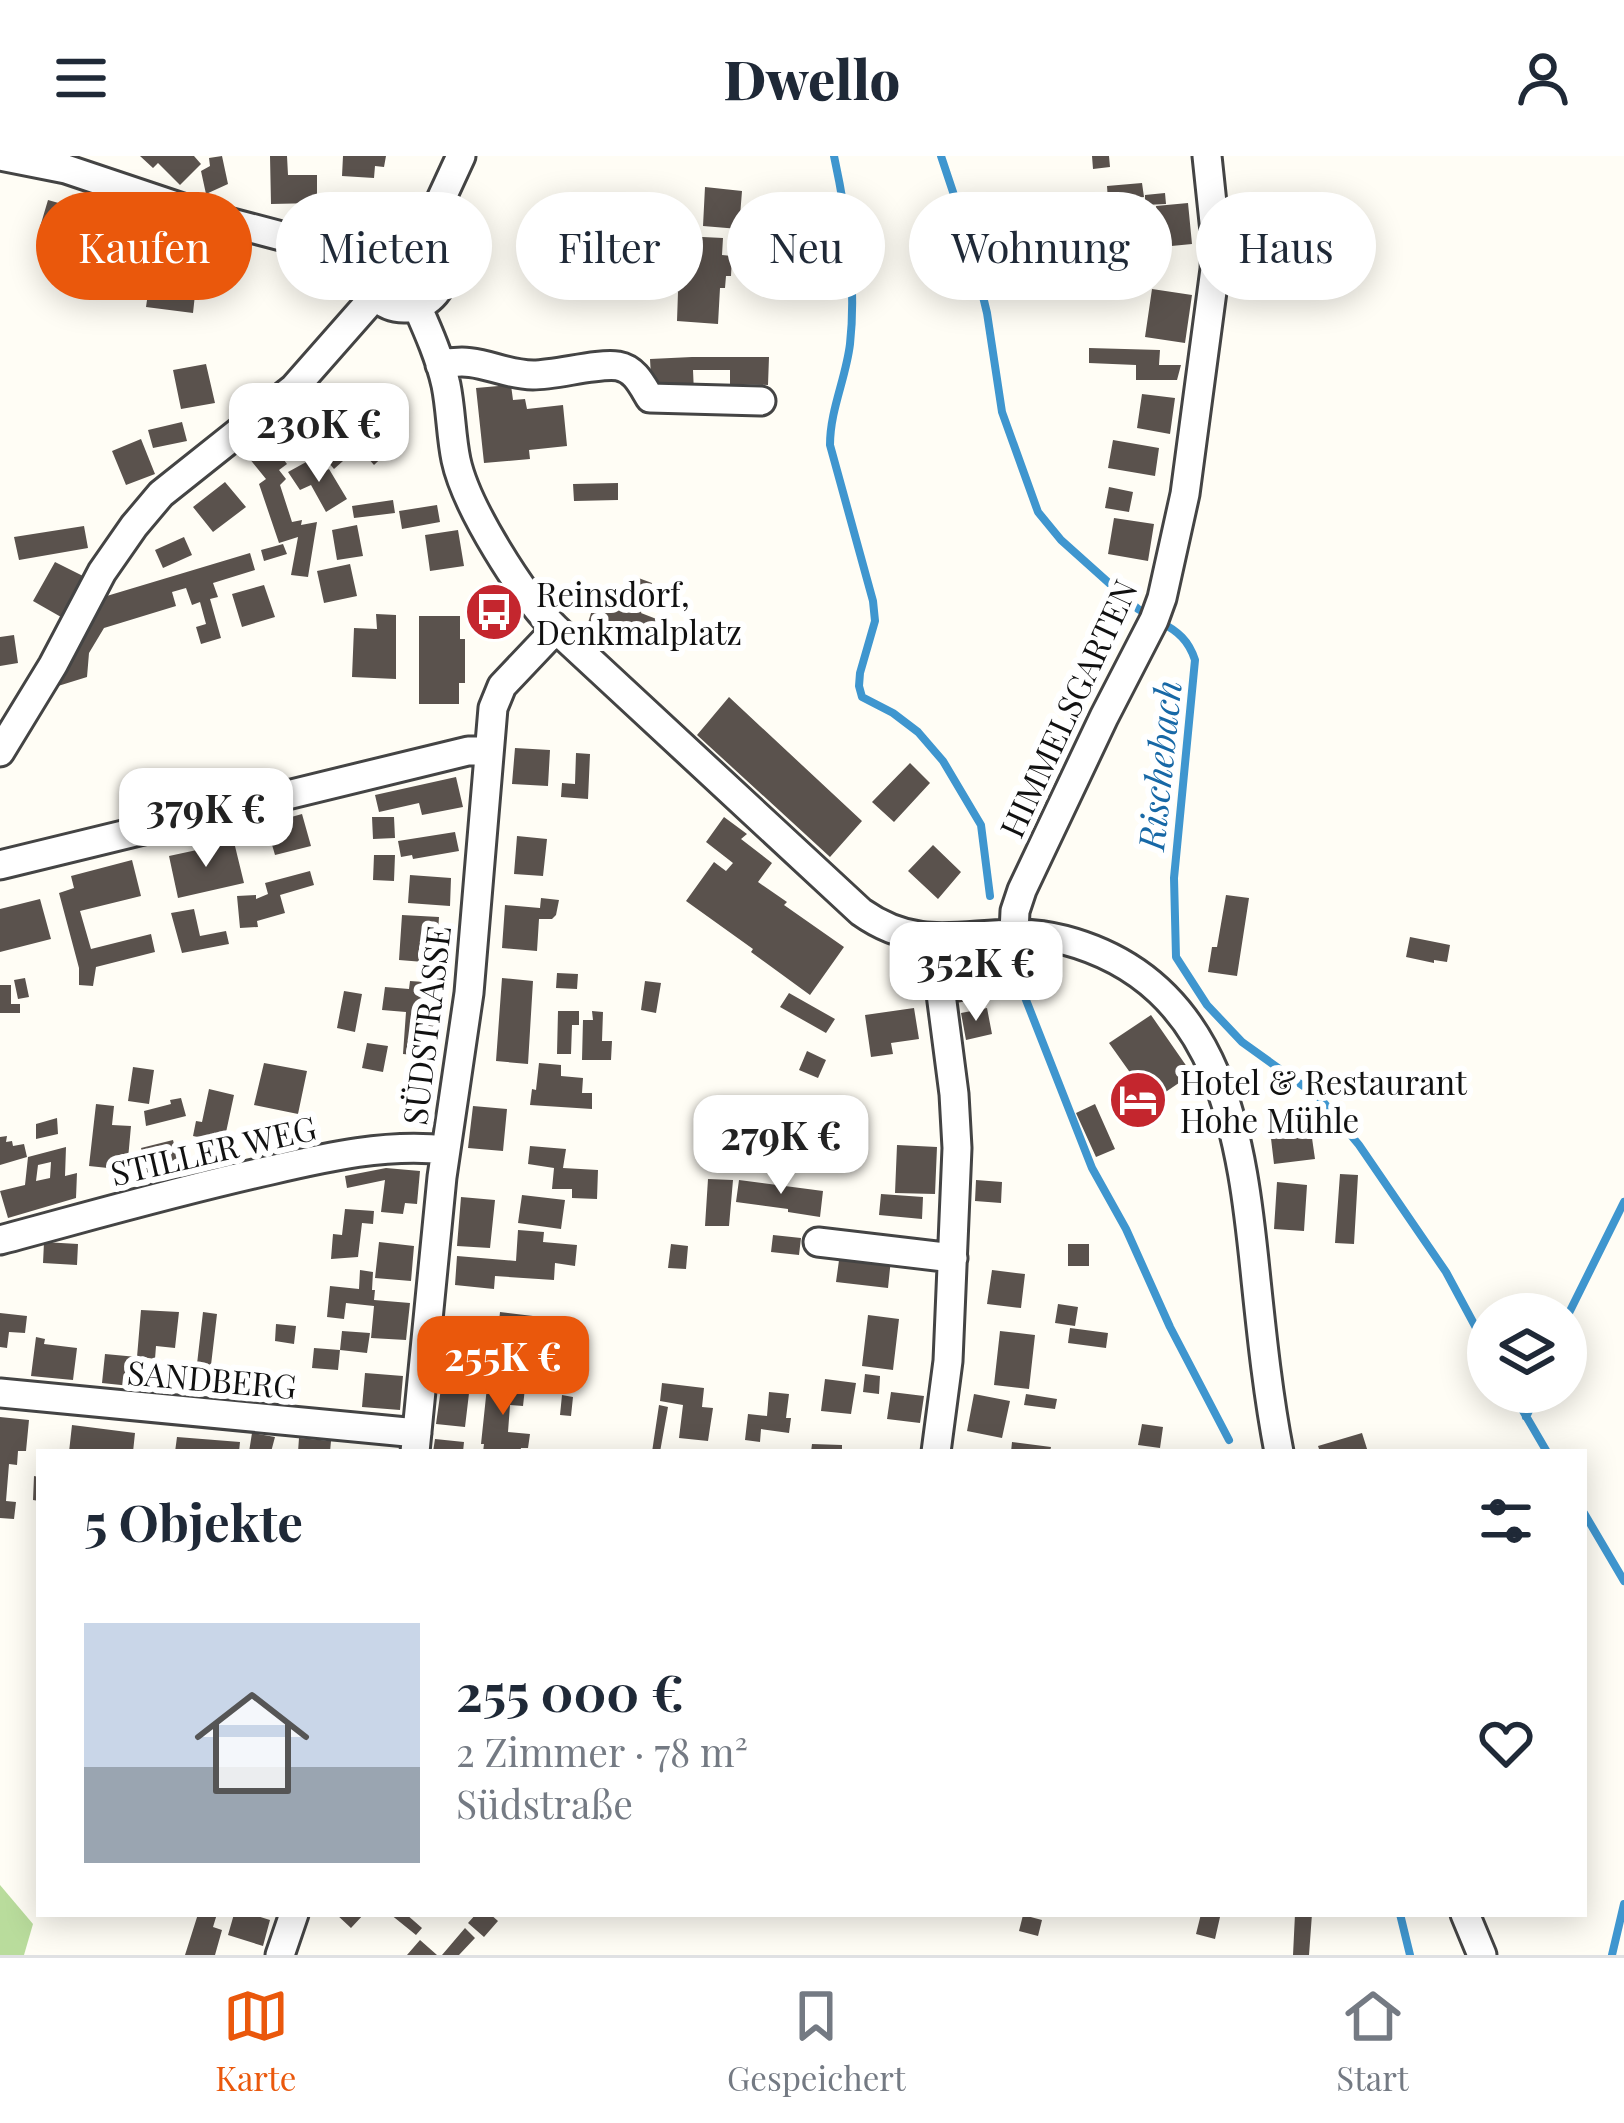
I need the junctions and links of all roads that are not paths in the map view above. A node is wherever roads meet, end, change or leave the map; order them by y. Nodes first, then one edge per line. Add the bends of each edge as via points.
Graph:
1 (0, 156) edge
2 (461, 156) edge
3 (1207, 156) edge
4 (68, 163) edge
5 (444, 192) edge
6 (276, 235) edge
7 (371, 300) edge
8 (382, 300) edge
9 (424, 300) edge
10 (417, 305) junction
11 (440, 365) junction
12 (761, 401) dead end
13 (556, 629) junction
14 (0, 752) edge
15 (487, 752) junction
16 (0, 865) edge
17 (1015, 932) junction
18 (934, 940) junction
19 (446, 1150) junction
20 (0, 1240) edge
21 (818, 1243) dead end
22 (953, 1258) junction
23 (0, 1394) edge
24 (416, 1443) edge
25 (936, 1449) edge
26 (1279, 1449) edge
27 (293, 1917) edge
28 (1466, 1917) edge
29 (280, 1955) edge
30 (1482, 1955) edge

1 - 4 street
2 - 5 street
3 - 17 street, HIMMELSGARTEN via 1215,268 1185,494 1162,598 1022,890
4 - 6 street
7 - 14 street via 294,388 147,509
8 - 10 street
9 - 10 street
10 - 11 street
11 - 12 street via 476,361 537,375 618,366 650,398
11 - 13 street via 465,488 528,599
13 - 15 street, SÜDSTRASSE via 496,695
13 - 18 street via 861,912 896,933
15 - 16 street
15 - 19 street, SÜDSTRASSE via 469,993
17 - 18 street
17 - 26 street via 1078,944 1132,970 1174,1007 1205,1050 1240,1150
18 - 22 street via 956,1123
19 - 20 street, STILLER WEG via 361,1152 289,1166
19 - 24 street, SÜDSTRASSE
21 - 22 street
22 - 25 street
23 - 24 street, SANDBERG
27 - 29 street
28 - 30 street

